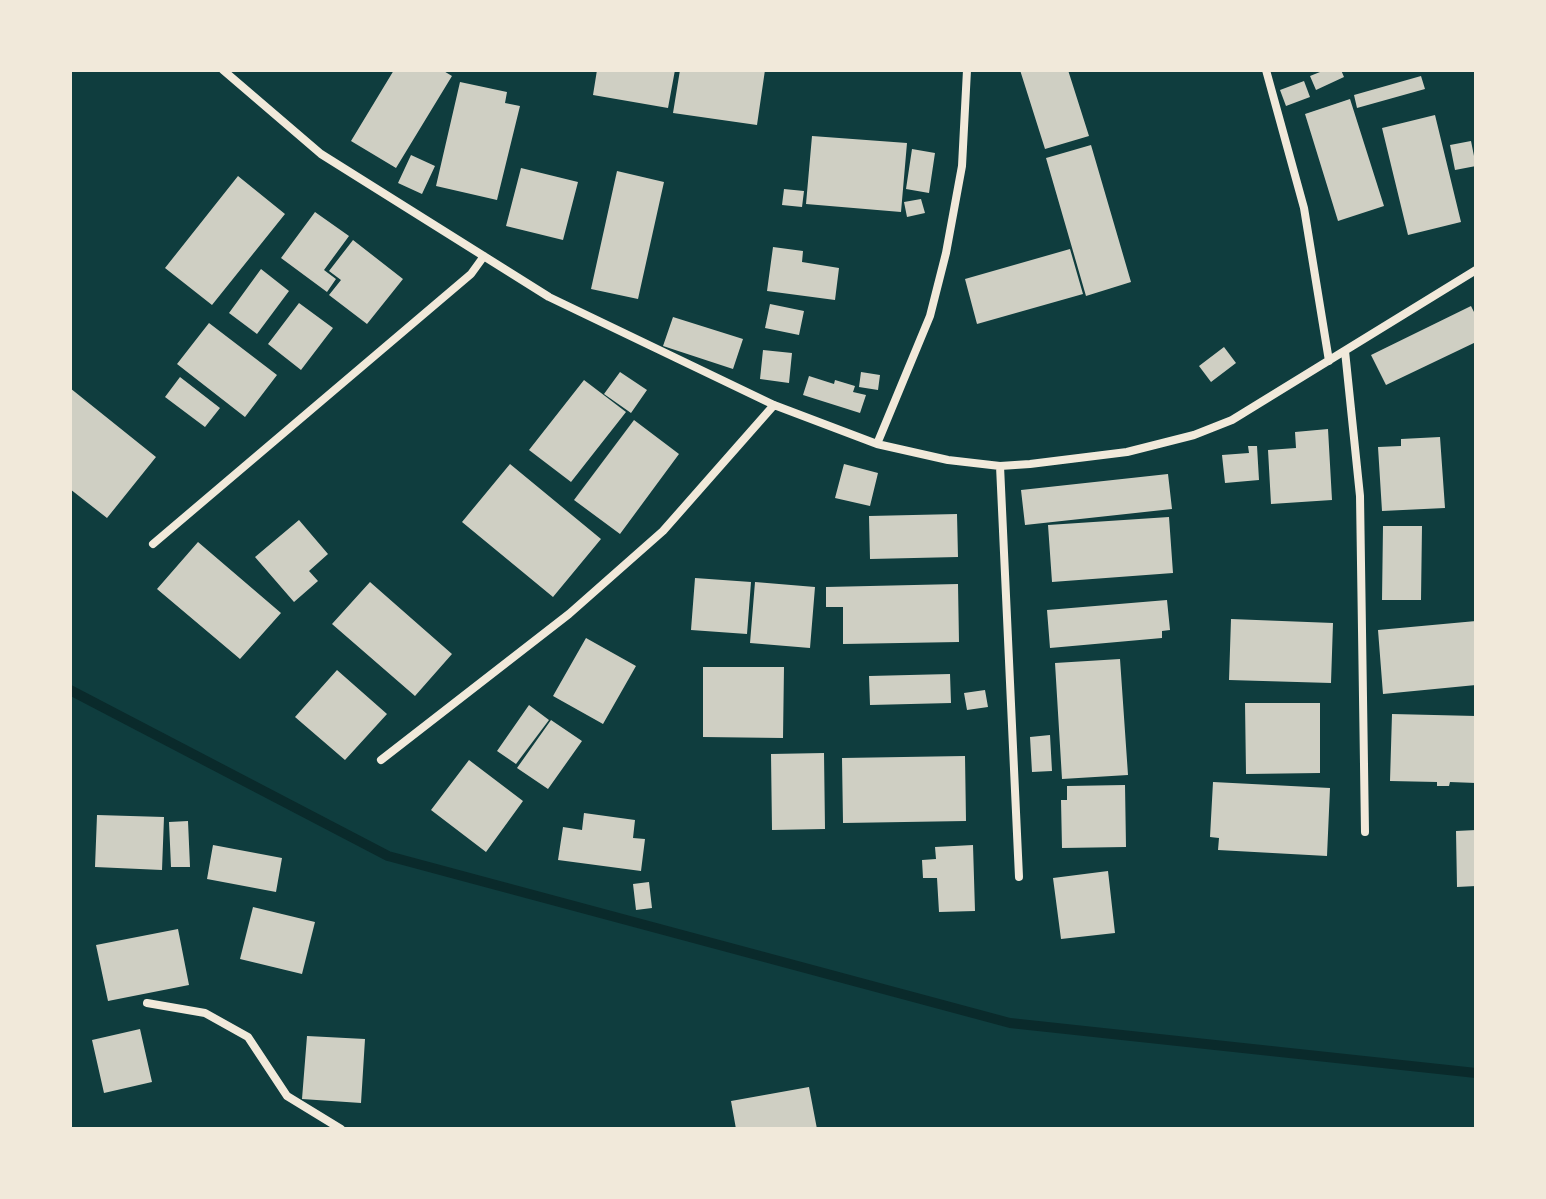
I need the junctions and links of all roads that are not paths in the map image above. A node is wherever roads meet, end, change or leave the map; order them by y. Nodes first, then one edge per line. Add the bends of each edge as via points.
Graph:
1 (223, 70) edge
2 (967, 70) edge
3 (1266, 70) edge
4 (484, 256) junction
5 (1476, 270) edge
6 (1345, 351) junction
7 (1329, 361) junction
8 (774, 405) junction
9 (877, 444) junction
10 (1000, 466) junction
11 (153, 544) dead end
12 (381, 760) dead end
13 (1365, 832) dead end
14 (1019, 877) dead end
15 (147, 1003) dead end
16 (341, 1129) edge

1 - 4 street via 321,154
2 - 9 street via 962,166 946,253 930,316
3 - 7 street via 1304,208
4 - 8 street via 549,297
4 - 11 street via 471,274
5 - 6 street
6 - 7 street
6 - 13 street via 1360,496
7 - 10 street via 1232,420 1194,435 1127,452
8 - 9 street
8 - 12 street via 663,531 569,614
9 - 10 street
10 - 14 street
15 - 16 street via 205,1013 248,1037 287,1096

